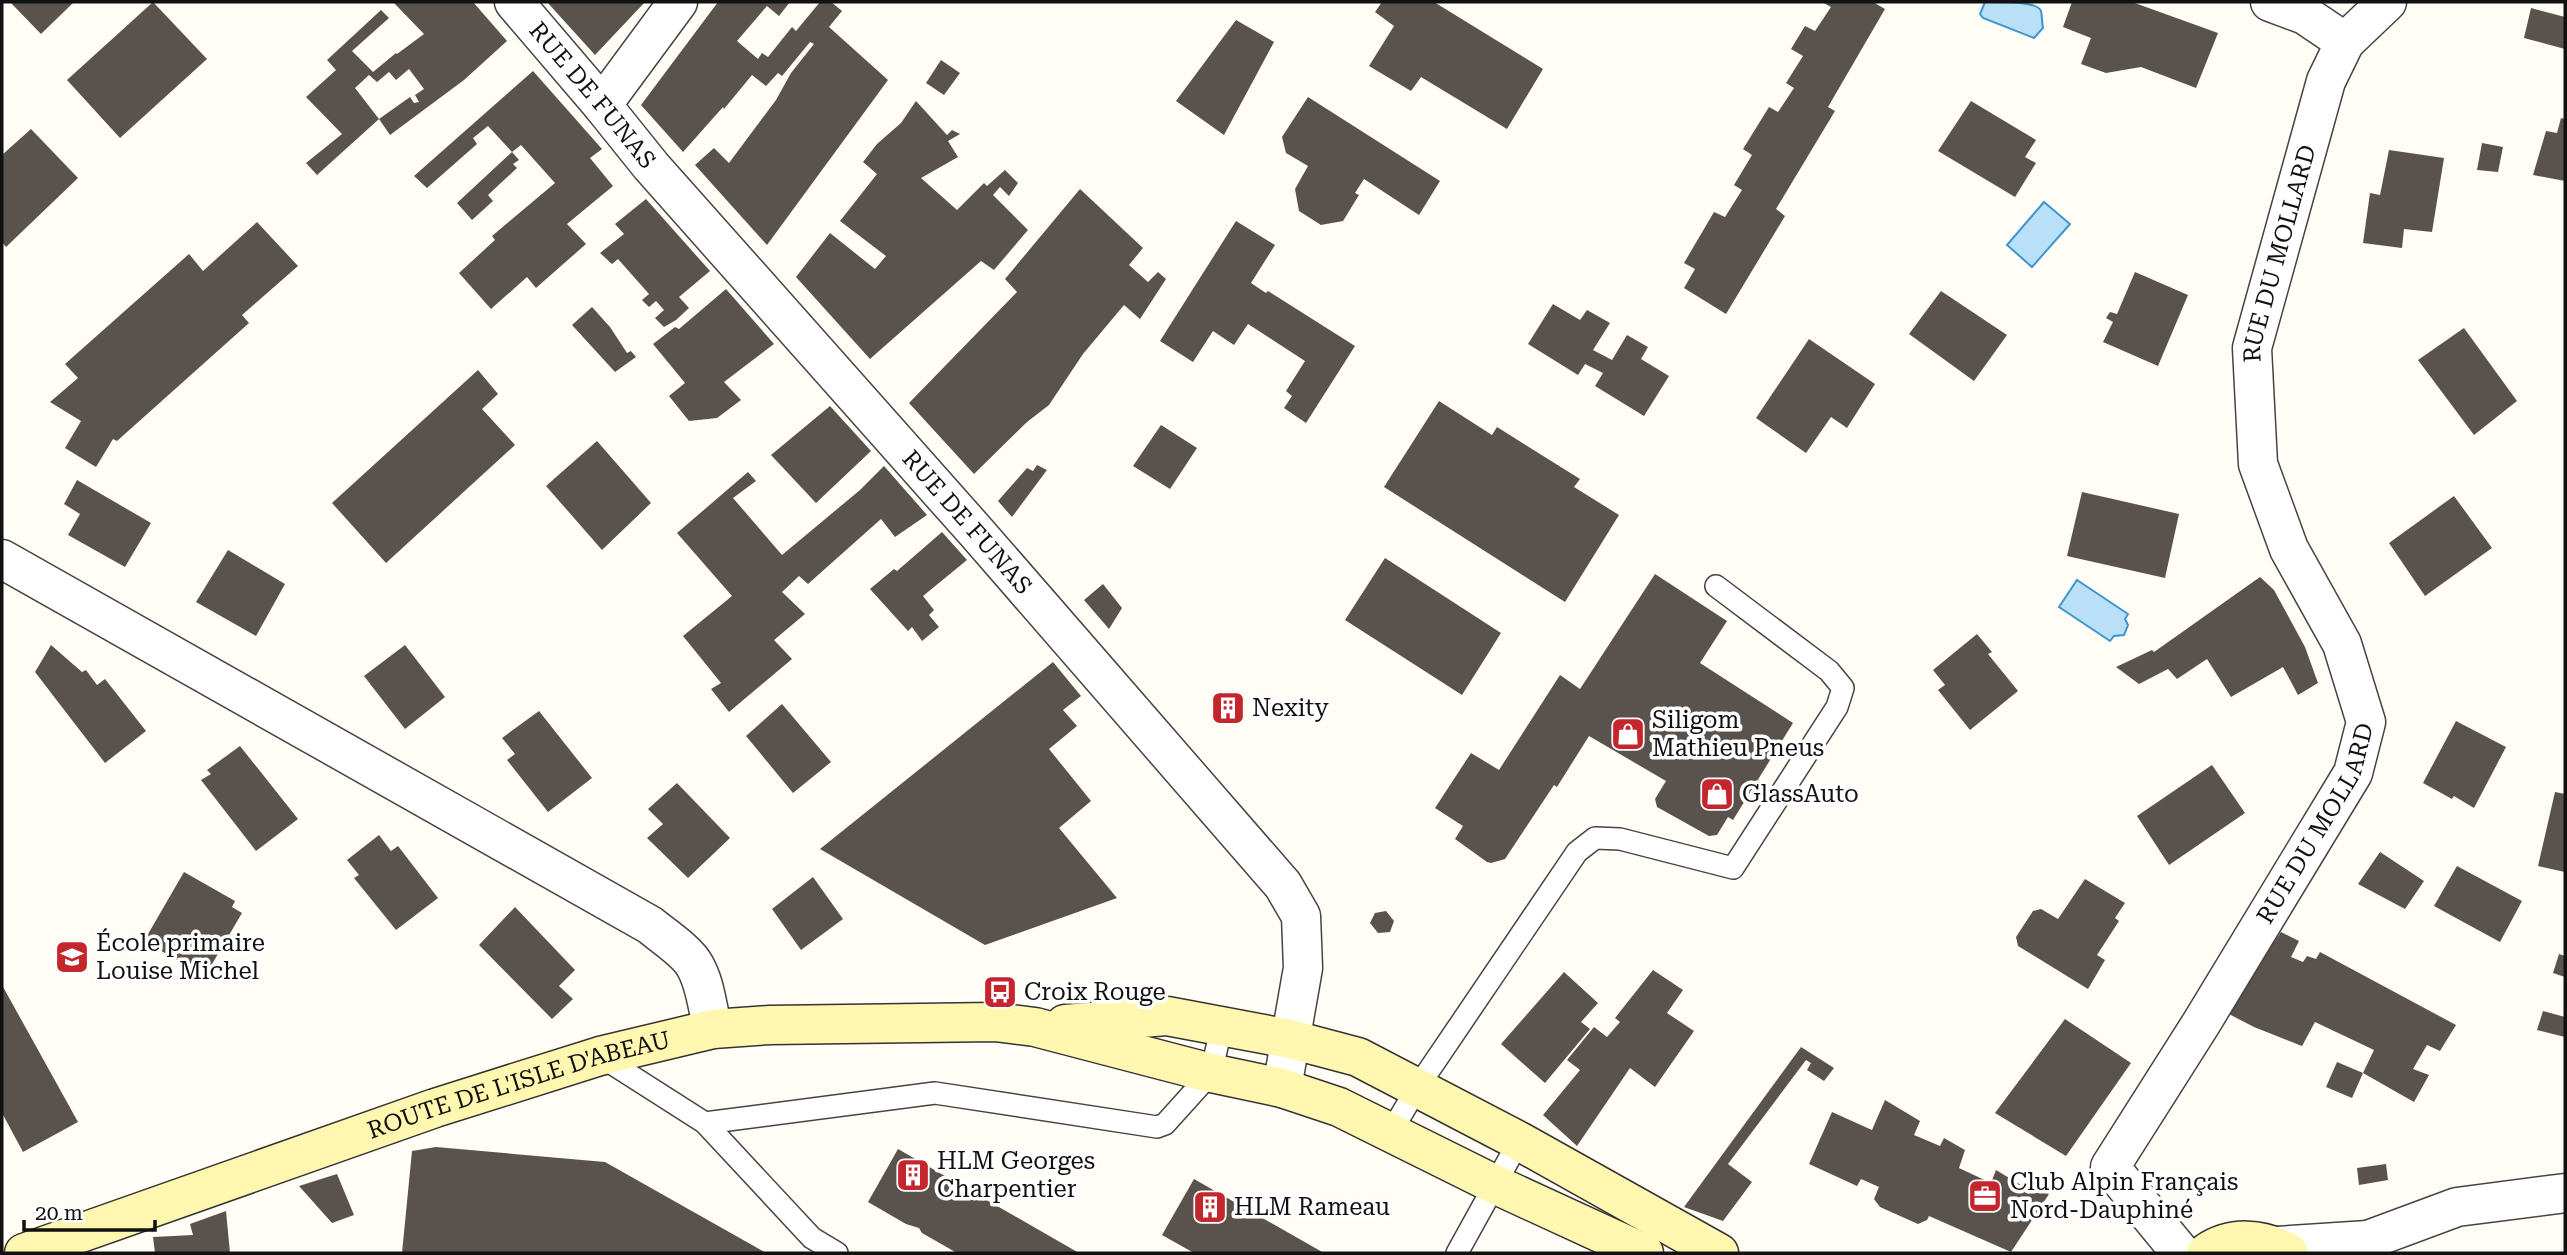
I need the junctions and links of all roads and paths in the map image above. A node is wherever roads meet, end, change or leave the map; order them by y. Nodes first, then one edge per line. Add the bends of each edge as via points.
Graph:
1 (514, 2) edge
2 (678, 2) edge
3 (2270, 2) edge
4 (2387, 2) edge
5 (2345, 42) junction
6 (603, 105) junction
7 (2, 559) edge
8 (1716, 586) dead end
9 (1222, 1025) junction
10 (1035, 1027) junction
11 (713, 1029) junction
12 (1290, 1038) junction
13 (600, 1056) junction
14 (1211, 1073) junction
15 (1417, 1087) junction
16 (1282, 1088) junction
17 (705, 1123) junction
18 (1391, 1132) junction
19 (1519, 1141) junction
20 (1494, 1184) junction
21 (2565, 1193) edge
22 (2366, 1247) edge
23 (2283, 1250) edge
24 (24, 1253) edge
25 (837, 1253) edge
26 (1457, 1253) edge
27 (1644, 1253) edge
28 (1719, 1253) edge
29 (2181, 1253) edge
30 (2206, 1253) edge

1 - 6 street, RUE DE FUNAS
2 - 6 street
3 - 5 street via 2305,15
4 - 5 street, RUE DU MOLLARD
5 - 29 street, RUE DU MOLLARD via 2326,81 2252,348 2258,464 2289,549 2342,643 2366,722 2353,773 2110,1167
6 - 12 street, RUE DE FUNAS via 651,166 1283,885 1301,916 1303,968
7 - 11 street via 650,925 694,963
8 - 15 lane via 1829,671 1843,688 1837,707 1734,868 1620,839 1595,838 1577,852
9 - 10 street, ROUTE DE L'ISLE D'ABEAU via 1167,1016
9 - 12 street, ROUTE DE L'ISLE D'ABEAU
9 - 14 lane
10 - 11 street, ROUTE DE L'ISLE D'ABEAU via 995,1022
10 - 14 street, ROUTE DE L'ISLE D'ABEAU
11 - 13 street, ROUTE DE L'ISLE D'ABEAU
12 - 15 street, ROUTE DE L'ISLE D'ABEAU via 1358,1057
12 - 16 street, RUE DE FUNAS
13 - 17 lane
13 - 24 street, ROUTE DE L'ISLE D'ABEAU via 435,1108
14 - 16 street, ROUTE DE L'ISLE D'ABEAU
14 - 17 lane via 1165,1124 1157,1127 935,1093
15 - 18 lane
15 - 19 street, ROUTE DE L'ISLE D'ABEAU
16 - 18 street, ROUTE DE L'ISLE D'ABEAU via 1339,1107
17 - 25 lane via 812,1238
18 - 20 street, ROUTE DE L'ISLE D'ABEAU
19 - 20 lane
19 - 28 street
20 - 26 lane
20 - 27 street
21 - 22 street via 2457,1207
22 - 23 street
23 - 30 street via 2254,1240 2231,1241

